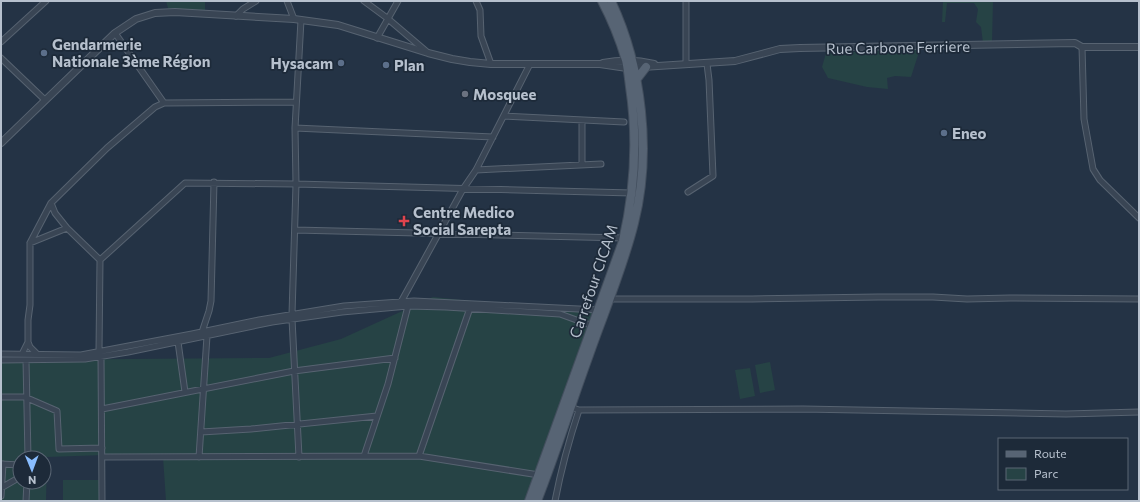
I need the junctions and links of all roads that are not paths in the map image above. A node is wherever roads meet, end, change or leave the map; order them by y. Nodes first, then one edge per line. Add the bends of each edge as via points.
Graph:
1 (46, 1) edge
2 (256, 1) edge
3 (287, 1) edge
4 (364, 1) edge
5 (398, 1) edge
6 (476, 1) edge
7 (602, 1) edge
8 (610, 1) edge
9 (686, 1) edge
10 (236, 16) junction
11 (388, 18) junction
12 (294, 19) junction
13 (301, 20) junction
14 (115, 33) junction
15 (377, 38) junction
16 (1, 42) edge
17 (1082, 47) junction
18 (1139, 47) edge
19 (428, 53) junction
20 (1, 58) edge
21 (491, 64) junction
22 (530, 64) junction
23 (686, 64) junction
24 (707, 64) junction
25 (630, 65) junction
26 (657, 65) junction
27 (646, 67) junction
28 (636, 80) junction
29 (46, 100) junction
30 (164, 102) junction
31 (296, 102) junction
32 (504, 116) junction
33 (582, 120) junction
34 (624, 122) dead end
35 (295, 128) junction
36 (493, 137) junction
37 (1, 143) edge
38 (601, 164) dead end
39 (582, 165) junction
40 (476, 170) junction
41 (214, 182) junction
42 (296, 184) junction
43 (463, 189) junction
44 (688, 192) dead end
45 (632, 193) junction
46 (51, 203) junction
47 (1139, 218) edge
48 (67, 228) junction
49 (295, 230) junction
50 (439, 233) junction
51 (624, 238) junction
52 (30, 242) junction
53 (100, 260) junction
54 (608, 299) junction
55 (1139, 299) edge
56 (401, 302) junction
57 (408, 306) junction
58 (470, 308) junction
59 (599, 310) junction
60 (292, 317) junction
61 (593, 326) junction
62 (202, 332) junction
63 (207, 336) junction
64 (28, 342) junction
65 (178, 342) junction
66 (1, 354) edge
67 (22, 354) junction
68 (37, 354) junction
69 (100, 354) junction
70 (395, 358) junction
71 (1, 360) edge
72 (26, 360) junction
73 (294, 372) junction
74 (203, 388) junction
75 (185, 392) junction
76 (1, 397) edge
77 (27, 397) junction
78 (570, 407) junction
79 (102, 409) junction
80 (579, 410) junction
81 (1139, 412) edge
82 (377, 416) junction
83 (297, 423) junction
84 (201, 432) junction
85 (102, 448) junction
86 (28, 450) edge
87 (364, 456) junction
88 (419, 456) junction
89 (102, 457) junction
90 (199, 457) junction
91 (299, 457) junction
92 (2, 464) edge
93 (12, 465) edge
94 (539, 475) junction
95 (12, 482) edge
96 (1, 488) edge
97 (27, 490) edge
98 (1, 496) edge
99 (26, 501) edge
100 (102, 501) edge
101 (529, 501) edge
102 (538, 501) edge
103 (555, 501) edge

1 - 16 street
2 - 10 street
3 - 12 street
4 - 11 street
5 - 11 street
6 - 21 street via 480,10 481,36
7 - 25 main road
8 - 25 main road via 618,17
9 - 23 street
10 - 12 street
10 - 14 street via 155,13 136,19
11 - 15 street
11 - 19 street
12 - 13 street
13 - 15 street via 338,25
13 - 31 street
14 - 29 street
14 - 30 street
15 - 19 street
17 - 18 street, Rue Carbone Ferriere
17 - 24 street, Rue Carbone Ferriere via 1075,43 786,48 735,62
17 - 47 street via 1084,119 1093,169 1100,180
19 - 21 street
20 - 29 street
21 - 22 street
22 - 25 street via 600,64 612,61
22 - 32 street
23 - 24 street, Rue Carbone Ferriere
23 - 26 street, Rue Carbone Ferriere
24 - 44 street via 713,176
25 - 26 street, Rue Carbone Ferriere via 643,62
25 - 27 street, Rue Carbone Ferriere
25 - 28 main road
25 - 45 main road, Carrefour CICAM via 636,147
26 - 27 street, Rue Carbone Ferriere
27 - 28 main road
28 - 54 main road via 643,150 638,200 629,243
29 - 37 street
30 - 31 street
30 - 46 street via 106,148
31 - 35 street
32 - 33 street
32 - 36 street
33 - 34 street
33 - 39 street
35 - 36 street
35 - 42 street
36 - 40 street
38 - 39 street
39 - 40 street
40 - 43 street
41 - 42 street
41 - 53 street via 185,183
41 - 62 street via 211,301
42 - 43 street
42 - 49 street
43 - 45 street
43 - 50 street
45 - 51 main road, Carrefour CICAM
46 - 48 street via 55,213
46 - 52 street
48 - 52 street
48 - 53 street
49 - 50 street
49 - 60 street
50 - 51 street
50 - 56 street
51 - 59 main road, Carrefour CICAM
52 - 64 street
53 - 69 street
54 - 55 street
54 - 78 main road
56 - 59 street
56 - 60 street via 344,306
57 - 58 street
57 - 60 street
57 - 70 street
58 - 61 street via 560,314
58 - 88 street
59 - 61 main road, Carrefour CICAM
60 - 62 street via 259,320
60 - 63 street
60 - 73 street
61 - 94 main road, Carrefour CICAM
62 - 69 street
63 - 65 street
63 - 74 street
64 - 67 street
64 - 68 street
65 - 69 street
65 - 75 street
66 - 67 street
67 - 68 street
68 - 69 street
69 - 72 street via 85,359
69 - 79 street
70 - 73 street
70 - 82 street
71 - 72 street
72 - 77 street
73 - 74 street
73 - 83 street
74 - 75 street
74 - 84 street
75 - 79 street
76 - 77 street
77 - 85 street via 57,411 59,448
77 - 86 street
78 - 80 street
78 - 102 main road
79 - 85 street
80 - 81 street via 803,409 1066,414
80 - 103 street
82 - 83 street
82 - 87 street
83 - 84 street
83 - 91 street
84 - 90 street
85 - 89 street
87 - 88 street
87 - 91 street
88 - 94 street
89 - 90 street
89 - 100 street
90 - 91 street
92 - 93 street
92 - 96 street
94 - 101 main road, Carrefour CICAM
95 - 96 street
96 - 98 street
97 - 99 street

